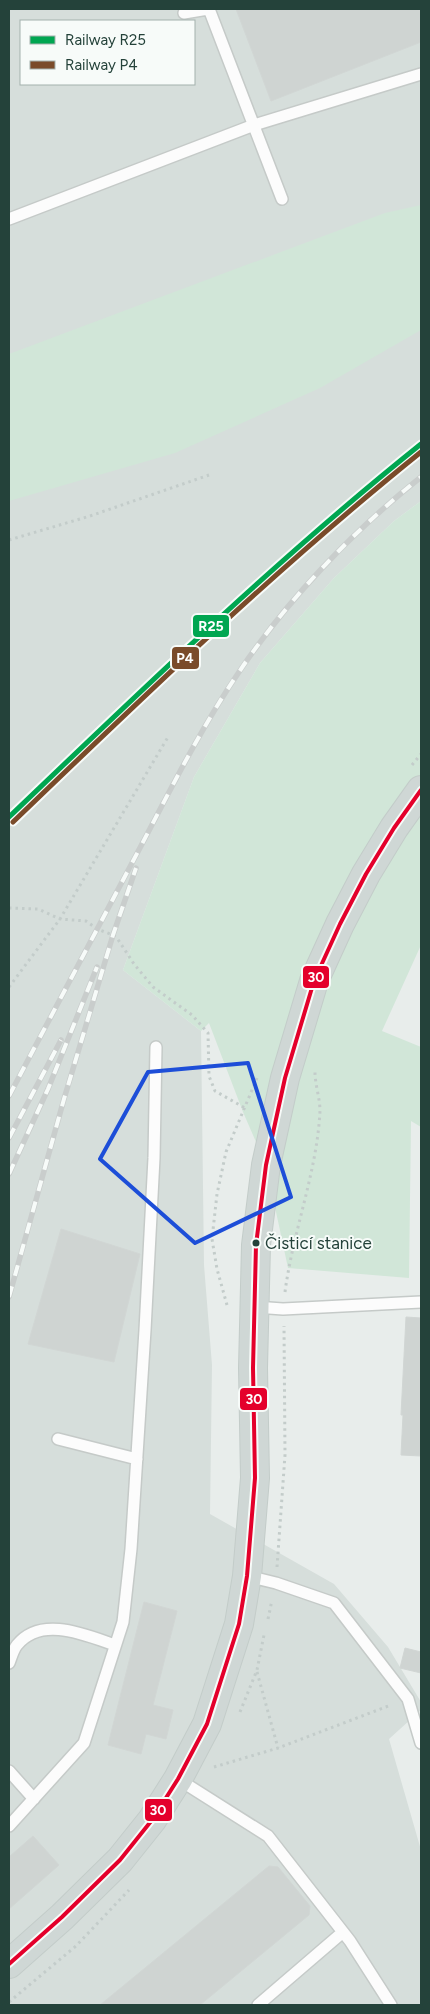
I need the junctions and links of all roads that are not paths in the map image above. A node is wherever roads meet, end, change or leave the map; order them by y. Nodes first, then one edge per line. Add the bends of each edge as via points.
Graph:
1 (208, 9) edge
2 (184, 13) dead end
3 (421, 74) edge
4 (254, 125) junction
5 (282, 199) dead end
6 (9, 219) edge
7 (421, 790) edge
8 (156, 1047) dead end
9 (421, 1302) edge
10 (255, 1307) junction
11 (58, 1439) dead end
12 (137, 1460) junction
13 (247, 1576) junction
14 (116, 1645) junction
15 (9, 1663) edge
16 (421, 1743) edge
17 (9, 1771) edge
18 (178, 1779) junction
19 (34, 1799) junction
20 (9, 1826) edge
21 (343, 1932) junction
22 (9, 1964) edge
23 (258, 2005) edge
24 (390, 2005) edge

1 - 2 lane
1 - 4 lane
3 - 4 lane
4 - 5 lane
4 - 6 lane
7 - 10 main road via 366,874 314,981 286,1078 266,1165 256,1245
8 - 12 lane via 154,1158
9 - 10 lane via 283,1309
10 - 13 main road via 255,1478
11 - 12 lane
12 - 14 lane via 124,1613
13 - 16 lane via 334,1603 408,1699
13 - 18 main road via 239,1624 207,1724
14 - 15 lane via 68,1630 38,1630 17,1645
14 - 19 lane via 84,1743
17 - 19 lane
18 - 21 lane via 268,1836
18 - 22 main road via 152,1820 120,1860
19 - 20 lane
21 - 23 lane
21 - 24 lane

